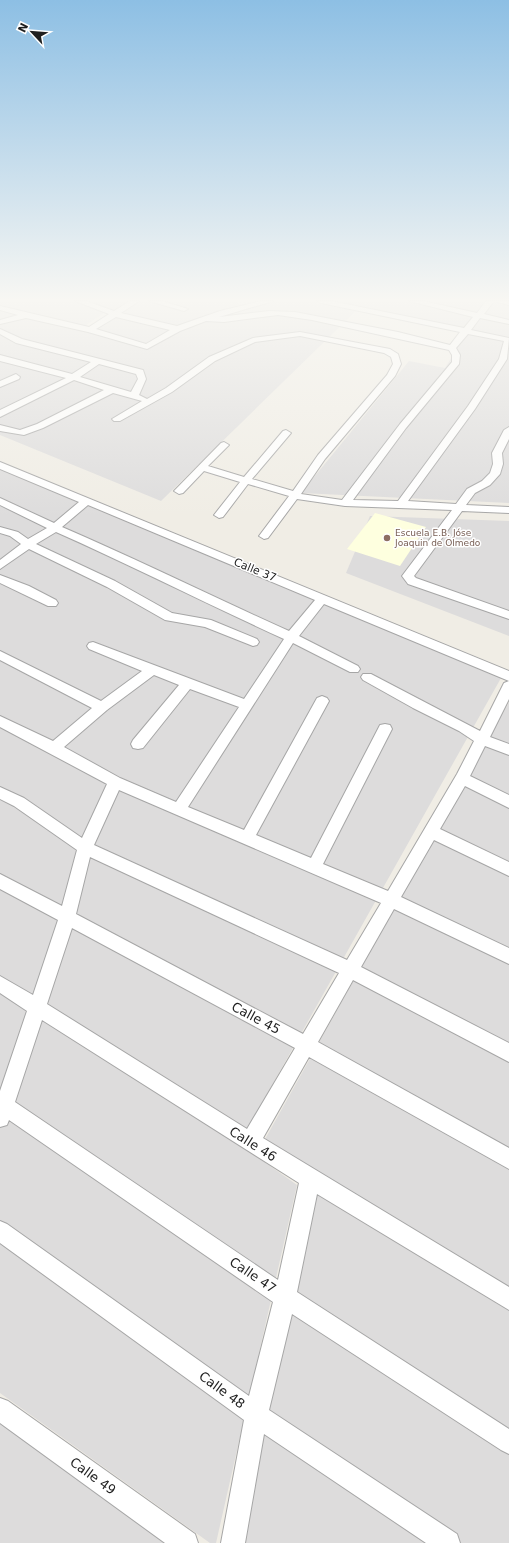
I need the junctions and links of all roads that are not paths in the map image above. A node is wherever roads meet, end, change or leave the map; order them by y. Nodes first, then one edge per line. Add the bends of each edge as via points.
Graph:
1 (58, 373) edge
2 (79, 373) edge
3 (140, 373) edge
4 (193, 373) edge
5 (392, 373) edge
6 (447, 373) edge
7 (494, 373) edge
8 (16, 376) dead end
9 (72, 378) junction
10 (0, 384) edge
11 (111, 390) junction
12 (134, 396) junction
13 (149, 400) junction
14 (0, 414) edge
15 (117, 419) dead end
16 (0, 428) edge
17 (509, 430) edge
18 (286, 433) dead end
19 (224, 445) dead end
20 (0, 465) edge
21 (203, 468) junction
22 (246, 482) junction
23 (179, 491) dead end
24 (293, 496) junction
25 (0, 501) edge
26 (86, 501) junction
27 (345, 503) junction
28 (401, 504) junction
29 (456, 508) junction
30 (509, 510) edge
31 (219, 515) dead end
32 (55, 528) junction
33 (0, 530) edge
34 (264, 536) dead end
35 (28, 544) junction
36 (0, 565) edge
37 (0, 579) edge
38 (322, 598) junction
39 (52, 603) dead end
40 (509, 615) edge
41 (291, 637) junction
42 (253, 642) dead end
43 (93, 646) dead end
44 (0, 655) edge
45 (354, 669) dead end
46 (152, 670) junction
47 (509, 676) edge
48 (367, 677) dead end
49 (188, 683) junction
50 (509, 686) edge
51 (322, 701) dead end
52 (248, 704) junction
53 (102, 707) junction
54 (0, 721) edge
55 (385, 729) dead end
56 (482, 739) junction
57 (138, 744) dead end
58 (54, 748) junction
59 (509, 750) edge
60 (462, 778) junction
61 (115, 782) junction
62 (0, 793) edge
63 (509, 802) edge
64 (179, 809) junction
65 (431, 832) junction
66 (247, 838) junction
67 (85, 848) junction
68 (314, 867) junction
69 (509, 869) edge
70 (0, 881) edge
71 (392, 900) junction
72 (67, 918) junction
73 (509, 956) edge
74 (351, 970) junction
75 (0, 984) edge
76 (37, 1008) junction
77 (306, 1045) junction
78 (509, 1053) edge
79 (1, 1109) edge
80 (250, 1142) junction
81 (509, 1159) edge
82 (310, 1179) junction
83 (0, 1231) edge
84 (285, 1297) junction
85 (509, 1299) edge
86 (0, 1409) edge
87 (256, 1415) junction
88 (509, 1442) edge
89 (186, 1543) edge
90 (233, 1543) edge
91 (448, 1543) edge

1 - 9 street
2 - 9 street
3 - 12 street via 142,379
4 - 13 street
5 - 24 street via 338,435 306,482
6 - 27 street
7 - 28 street
8 - 10 street
9 - 11 street
9 - 14 street
11 - 12 street
11 - 16 street via 21,433
12 - 13 street
13 - 15 street
17 - 29 street via 497,453 498,464 495,474 486,483 471,490
18 - 22 street
19 - 21 street
20 - 26 street, Calle 37
21 - 22 street
21 - 23 street
22 - 24 street
22 - 31 street
24 - 27 street
24 - 34 street
25 - 32 street
26 - 32 street
26 - 38 street, Calle 37
27 - 28 street
28 - 29 street
29 - 30 street
29 - 40 street via 408,576 409,579
32 - 35 street
32 - 41 street via 134,562 207,600
33 - 35 street via 14,534
35 - 36 street
35 - 42 street via 111,584 169,616 207,623
37 - 39 street
38 - 41 street
38 - 47 street, Calle 37
41 - 45 street
41 - 52 street
43 - 46 street
44 - 53 street
46 - 49 street
46 - 53 street
48 - 56 street
49 - 52 street
49 - 57 street
50 - 56 street
51 - 66 street
52 - 64 street
53 - 58 street
54 - 58 street
55 - 68 street
56 - 59 street
56 - 60 street
58 - 61 street
60 - 63 street
60 - 65 street
61 - 64 street
61 - 67 street
62 - 67 street via 19,802
64 - 66 street
65 - 69 street
65 - 71 street
66 - 68 street
67 - 72 street
67 - 74 street
68 - 71 street
70 - 72 street, Calle 45
71 - 73 street
71 - 74 street
72 - 76 street
72 - 77 street, Calle 45
74 - 77 street
74 - 78 street
75 - 76 street, Calle 46
76 - 79 street
76 - 80 street, Calle 46
77 - 80 street
77 - 81 street, Calle 45
79 - 84 street, Calle 47
80 - 82 street, Calle 46
82 - 84 street
82 - 85 street, Calle 46
83 - 87 street, Calle 48
84 - 87 street
84 - 88 street, Calle 47
86 - 89 street, Calle 49
87 - 90 street
87 - 91 street, Calle 48

